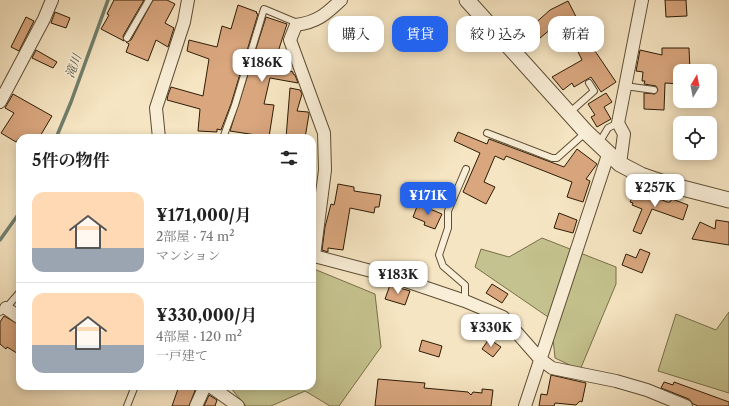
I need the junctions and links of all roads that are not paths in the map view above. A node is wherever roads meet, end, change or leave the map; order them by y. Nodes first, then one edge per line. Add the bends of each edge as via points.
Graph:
1 (52, 0) edge
2 (149, 0) edge
3 (188, 0) edge
4 (341, 0) edge
5 (467, 0) edge
6 (642, 0) edge
7 (479, 6) edge
8 (296, 26) junction
9 (127, 38) dead end
10 (590, 83) dead end
11 (626, 86) junction
12 (654, 90) dead end
13 (0, 102) edge
14 (569, 113) junction
15 (618, 123) junction
16 (586, 132) junction
17 (487, 133) dead end
18 (159, 134) edge
19 (224, 134) edge
20 (603, 150) junction
21 (620, 164) junction
22 (466, 169) dead end
23 (729, 200) edge
24 (316, 240) edge
25 (316, 257) edge
26 (16, 296) edge
27 (465, 301) junction
28 (3, 310) edge
29 (16, 316) edge
30 (540, 359) junction
31 (133, 390) edge
32 (203, 390) edge
33 (216, 390) edge
34 (127, 406) edge
35 (196, 406) edge
36 (238, 406) edge
37 (525, 406) edge
38 (686, 406) edge

1 - 13 street
2 - 9 lane
3 - 18 street via 184,22 156,108
4 - 8 street via 319,19
5 - 7 street
6 - 11 street
7 - 14 street
8 - 19 lane via 295,22 264,9
8 - 24 street via 290,40 324,133 325,170
10 - 14 lane via 594,91
11 - 12 lane
11 - 15 street
14 - 16 street
15 - 20 lane via 608,128
15 - 21 street via 624,134
16 - 17 lane via 557,158
16 - 20 street
20 - 21 street
20 - 30 street
21 - 23 street via 667,184
22 - 27 lane via 448,210 448,228 439,255 443,266 465,285
25 - 27 street via 394,277
26 - 28 lane
27 - 30 street via 503,317
28 - 29 street
30 - 37 street
30 - 38 street via 552,368 647,390
31 - 34 lane
32 - 35 street
33 - 36 street

